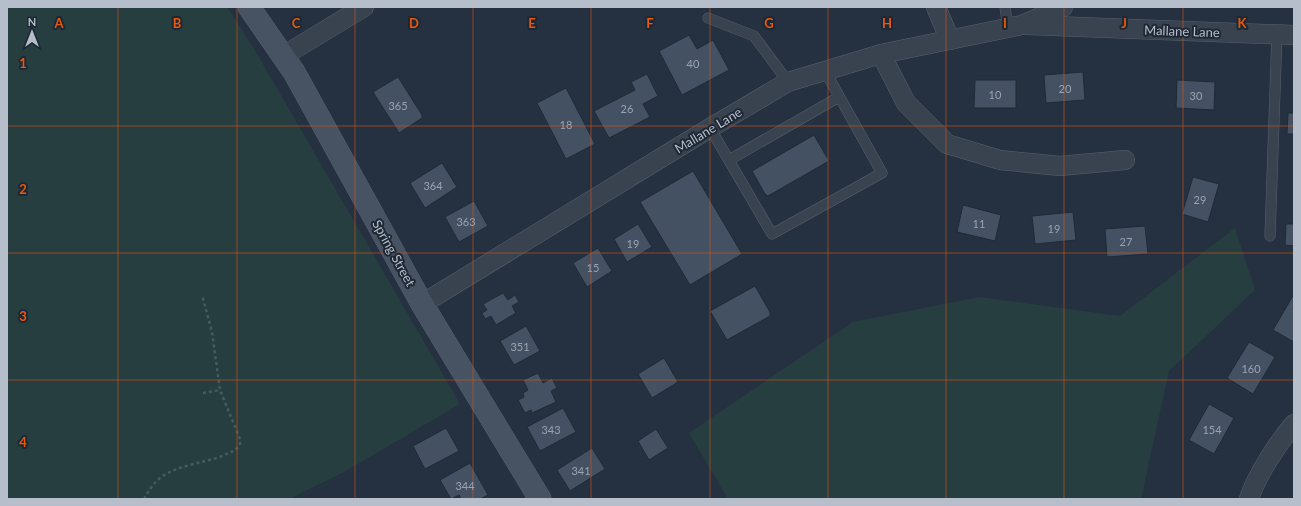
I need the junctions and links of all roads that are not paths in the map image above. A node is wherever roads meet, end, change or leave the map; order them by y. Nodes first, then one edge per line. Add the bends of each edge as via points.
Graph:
1 (249, 7) edge
2 (364, 7) edge
3 (936, 7) edge
4 (946, 7) edge
5 (1005, 7) edge
6 (1063, 7) edge
7 (708, 18) dead end
8 (1026, 19) edge
9 (1285, 34) edge
10 (950, 40) junction
11 (881, 54) junction
12 (282, 56) junction
13 (825, 70) junction
14 (788, 82) junction
15 (839, 97) junction
16 (710, 128) junction
17 (729, 160) junction
18 (1125, 160) dead end
19 (1270, 236) dead end
20 (422, 304) junction
21 (1294, 424) edge
22 (540, 499) edge
23 (1249, 499) edge

1 - 12 main road, Spring Street
2 - 12 street
3 - 10 street
4 - 10 street
5 - 8 lane
6 - 8 street, Mallane Lane
7 - 14 lane via 754,36
8 - 9 street, Mallane Lane
8 - 10 street, Mallane Lane
9 - 19 lane
10 - 11 street, Mallane Lane
11 - 13 street, Mallane Lane
11 - 18 street via 906,103 947,144 1000,160 1060,166
12 - 20 main road, Spring Street via 294,72
13 - 14 street, Mallane Lane
13 - 15 lane
14 - 16 street, Mallane Lane
15 - 17 lane
15 - 17 lane via 882,173 772,234
16 - 17 lane
16 - 20 street, Mallane Lane
20 - 22 main road, Spring Street
21 - 23 street via 1253,485

